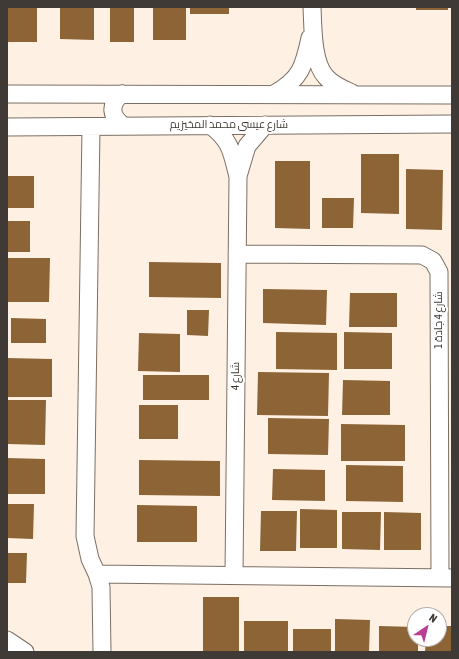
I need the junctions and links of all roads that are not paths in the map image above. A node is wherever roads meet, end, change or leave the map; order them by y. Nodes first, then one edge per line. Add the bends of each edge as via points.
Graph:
1 (312, 7) edge
2 (313, 26) junction
3 (7, 94) edge
4 (122, 94) junction
5 (274, 94) junction
6 (354, 94) junction
7 (448, 98) edge
8 (450, 122) edge
9 (210, 125) junction
10 (265, 125) junction
11 (124, 126) junction
12 (7, 127) edge
13 (91, 127) junction
14 (238, 177) junction
15 (237, 254) junction
16 (97, 574) junction
17 (234, 575) junction
18 (446, 578) edge
19 (7, 640) edge
20 (25, 652) edge
21 (102, 652) edge

1 - 2 street
2 - 5 street via 303,68 295,79
2 - 6 street via 319,66 325,77
3 - 4 street
4 - 5 street
4 - 11 street via 113,104 112,111 114,117
5 - 6 street
6 - 7 street
8 - 10 street, شارع عيسى محمد المخيزيم
9 - 10 street, شارع عيسى محمد المخيزيم
9 - 11 street, شارع عيسى محمد المخيزيم
9 - 14 street, شارع 4 via 227,140
10 - 14 street, شارع 4 via 247,146
11 - 13 street, شارع عيسى محمد المخيزيم
12 - 13 street, شارع عيسى محمد المخيزيم
13 - 16 street via 85,536
14 - 15 street, شارع 4
15 - 17 street, شارع 4
15 - 18 street, شارع 4 جادة 1 via 422,255 433,261 439,272
16 - 17 street
16 - 21 street via 101,587
17 - 18 street
19 - 20 street

